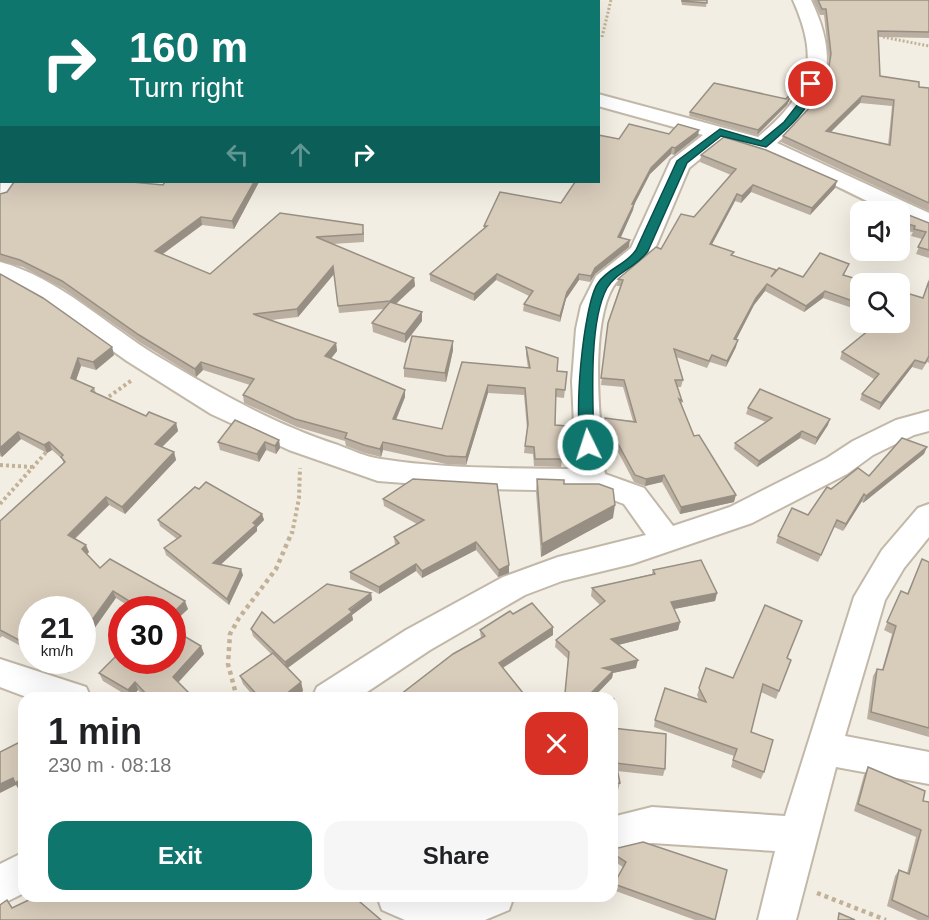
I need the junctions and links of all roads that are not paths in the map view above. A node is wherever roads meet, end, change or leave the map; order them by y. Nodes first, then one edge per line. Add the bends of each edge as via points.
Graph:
1 (802, 0) edge
2 (600, 101) edge
3 (720, 132) junction
4 (762, 145) junction
5 (929, 222) edge
6 (0, 270) edge
7 (929, 421) edge
8 (591, 480) junction
9 (929, 516) edge
10 (666, 539) junction
11 (0, 673) edge
12 (56, 692) edge
13 (338, 692) edge
14 (826, 748) junction
15 (929, 768) edge
16 (618, 834) edge
17 (798, 835) junction
18 (18, 875) edge
19 (0, 886) edge
20 (415, 902) edge
21 (483, 902) edge
22 (777, 920) edge

1 - 4 street via 818,44 813,79 807,99 787,124
2 - 3 street
3 - 4 street
3 - 8 street via 679,165 642,251 634,261 610,275 594,306 586,376
4 - 5 street
6 - 8 street via 56,298 221,407 299,443 378,470 484,478
7 - 10 street via 906,427 863,448 837,466 741,515
8 - 10 street via 634,496
9 - 14 street via 893,559 870,597
10 - 13 street via 632,552 558,569 514,586 418,640
11 - 12 street
14 - 15 street
14 - 17 street
16 - 17 street via 652,825
17 - 22 street
18 - 19 street
20 - 21 street via 457,910

